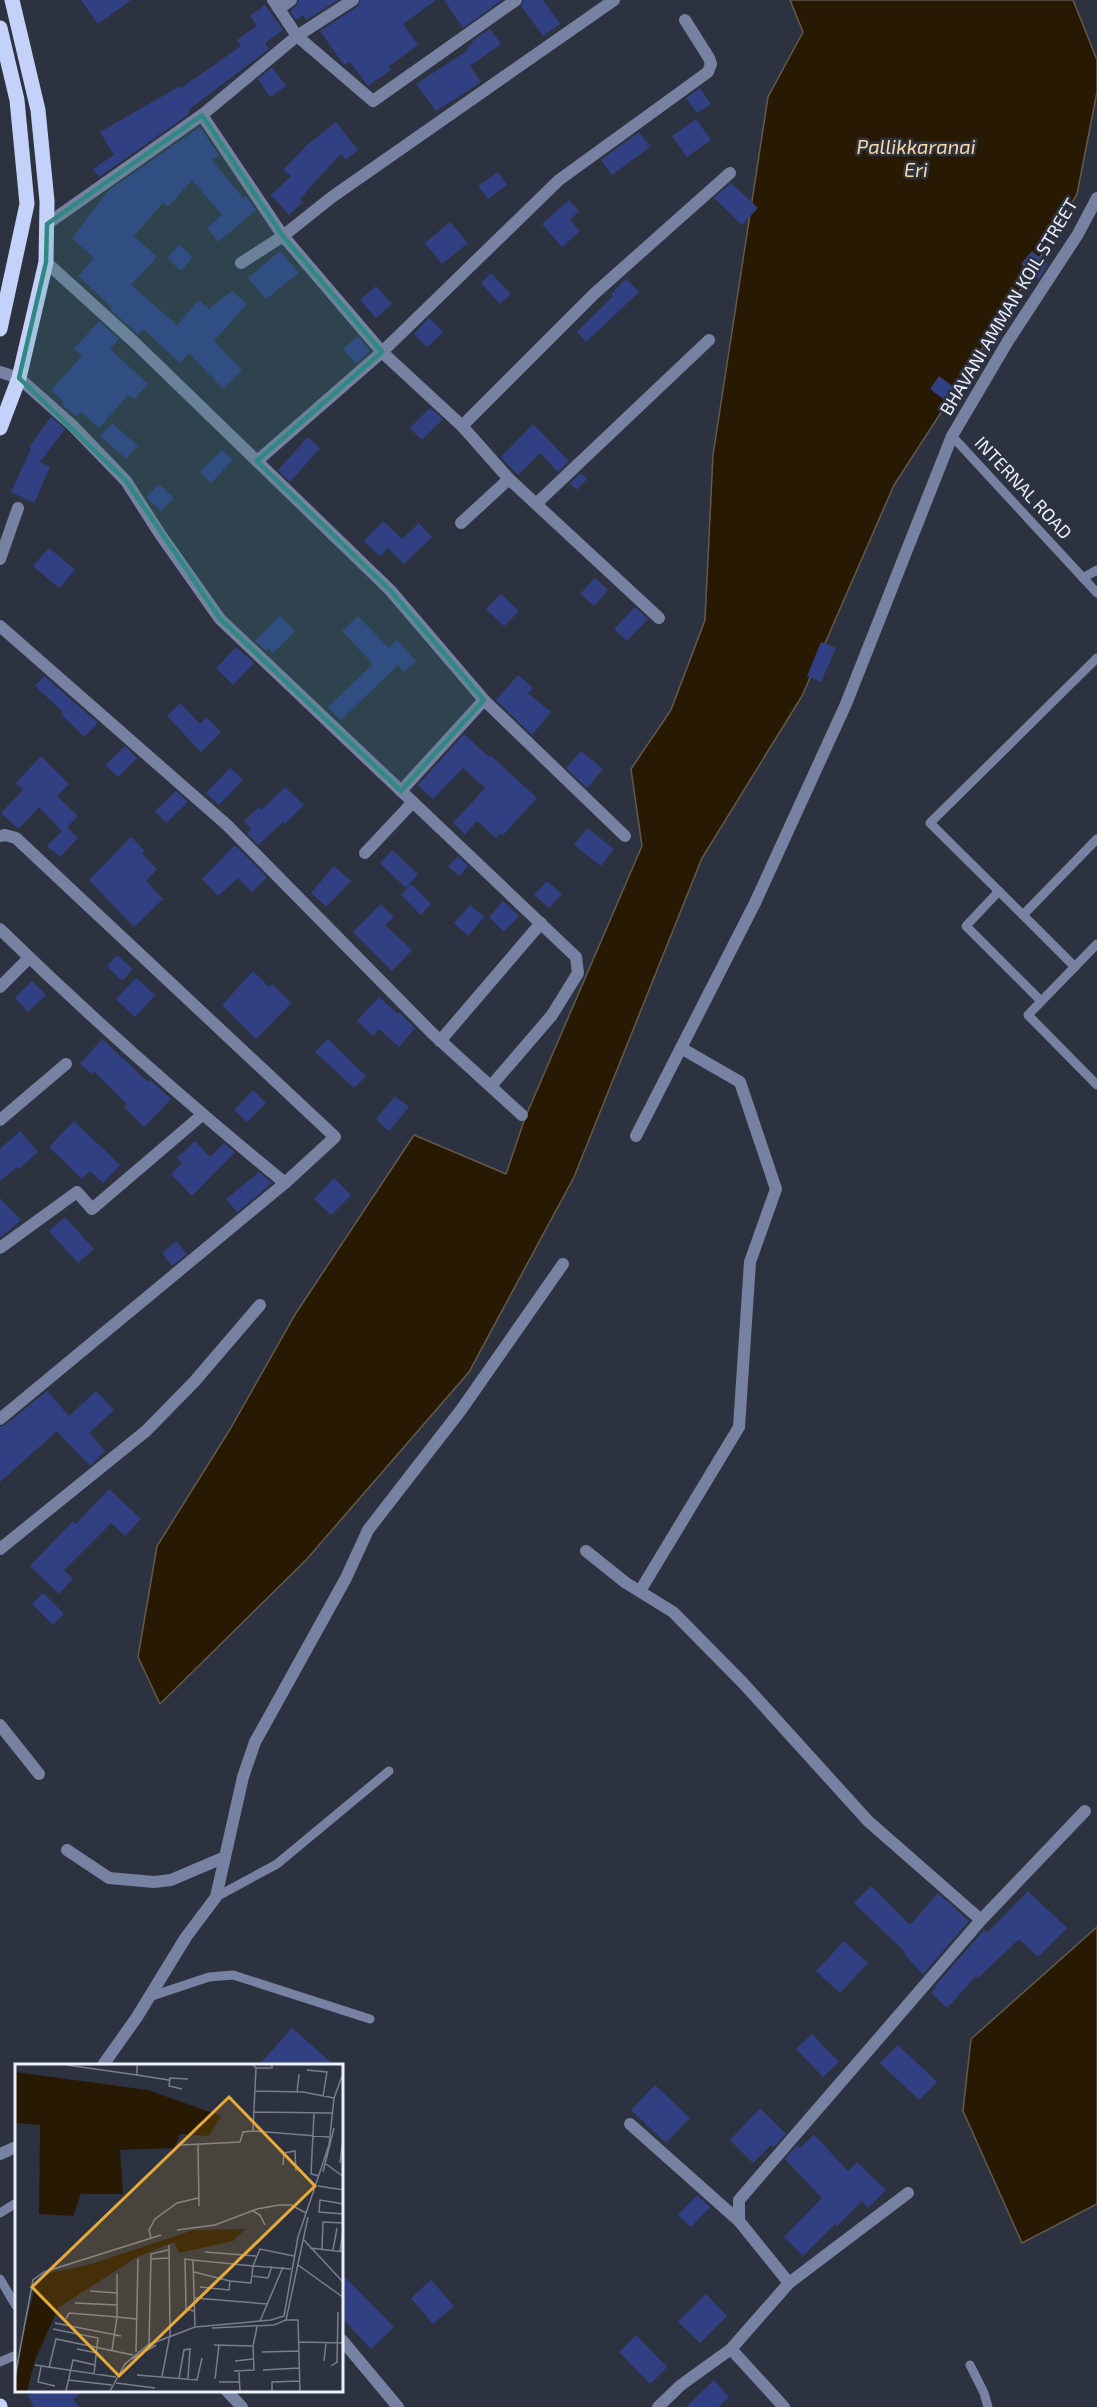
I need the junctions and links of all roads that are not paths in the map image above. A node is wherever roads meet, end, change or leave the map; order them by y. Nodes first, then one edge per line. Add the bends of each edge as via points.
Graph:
1 (12, 0) edge
2 (291, 0) edge
3 (353, 0) edge
4 (516, 0) edge
5 (614, 0) edge
6 (276, 4) edge
7 (685, 20) dead end
8 (0, 28) edge
9 (297, 36) junction
10 (202, 115) junction
11 (730, 173) dead end
12 (1097, 198) edge
13 (46, 224) junction
14 (284, 236) junction
15 (46, 262) junction
16 (241, 263) dead end
17 (0, 329) edge
18 (709, 340) dead end
19 (382, 352) junction
20 (0, 372) edge
21 (19, 378) junction
22 (462, 426) junction
23 (0, 429) edge
24 (952, 436) junction
25 (257, 461) junction
26 (509, 479) junction
27 (537, 503) junction
28 (18, 508) dead end
29 (461, 523) dead end
30 (0, 559) edge
31 (1097, 570) edge
32 (1083, 578) junction
33 (1097, 593) edge
34 (658, 618) dead end
35 (0, 626) edge
36 (1097, 658) edge
37 (484, 700) junction
38 (401, 791) junction
39 (413, 802) junction
40 (0, 836) edge
41 (625, 836) dead end
42 (1097, 839) edge
43 (365, 853) dead end
44 (999, 891) junction
45 (1023, 915) junction
46 (541, 923) junction
47 (0, 929) edge
48 (1097, 944) edge
49 (29, 958) junction
50 (1075, 967) junction
51 (0, 987) edge
52 (1041, 1001) junction
53 (440, 1041) junction
54 (681, 1048) junction
55 (66, 1064) dead end
56 (1097, 1085) edge
57 (491, 1086) junction
58 (201, 1115) junction
59 (522, 1115) dead end
60 (0, 1120) edge
61 (636, 1136) dead end
62 (285, 1183) junction
63 (0, 1248) edge
64 (563, 1264) dead end
65 (260, 1305) dead end
66 (0, 1419) edge
67 (0, 1549) edge
68 (586, 1551) dead end
69 (640, 1591) junction
70 (0, 1725) edge
71 (389, 1771) dead end
72 (39, 1774) dead end
73 (1085, 1811) dead end
74 (67, 1850) dead end
75 (225, 1857) junction
76 (216, 1897) junction
77 (981, 1920) junction
78 (149, 1997) junction
79 (370, 2019) dead end
80 (104, 2064) edge
81 (630, 2124) dead end
82 (15, 2147) edge
83 (0, 2154) edge
84 (908, 2193) dead end
85 (15, 2204) edge
86 (0, 2212) edge
87 (739, 2221) junction
88 (0, 2279) edge
89 (789, 2283) junction
90 (15, 2304) edge
91 (344, 2342) edge
92 (731, 2349) junction
93 (15, 2355) edge
94 (0, 2362) edge
95 (970, 2365) dead end
96 (227, 2392) edge
97 (242, 2407) edge
98 (398, 2407) edge
99 (658, 2407) edge
100 (784, 2407) edge
101 (988, 2407) edge

1 - 13 main road via 38,110
2 - 6 street
3 - 9 street
4 - 9 street via 373,101
5 - 14 street via 332,197
6 - 9 street
7 - 19 street via 710,58 708,72 559,180
8 - 17 main road via 17,100 27,204
9 - 10 street
10 - 13 street
10 - 14 street
11 - 22 street via 594,294
12 - 24 street, BHAVANI AMMAN KOIL STREET
13 - 15 main road
14 - 16 street
14 - 19 street
15 - 21 main road
15 - 25 street
18 - 27 street
19 - 22 street
19 - 25 street
20 - 21 street
21 - 23 main road
21 - 38 street via 72,424 126,481 220,619
22 - 26 street
24 - 32 lane, INTERNAL ROAD
24 - 54 street, BHAVANI AMMAN KOIL STREET via 846,704 755,903
25 - 37 street via 390,590
26 - 27 street
26 - 29 street
27 - 34 street
28 - 30 street
31 - 32 lane
32 - 33 lane, INTERNAL ROAD
35 - 53 street via 227,825
36 - 44 lane via 930,824
37 - 38 street
37 - 41 street
38 - 39 street
39 - 43 street
39 - 46 street
40 - 62 street via 16,838 335,1137
42 - 45 lane
44 - 45 lane
44 - 52 lane via 966,926
45 - 50 lane
46 - 53 street
46 - 57 street via 576,957 578,973 552,1016
47 - 49 street
48 - 50 lane
49 - 51 street
49 - 58 street
50 - 52 lane
52 - 56 lane via 1028,1015
53 - 57 street
54 - 61 street, BHAVANI AMMAN KOIL STREET
54 - 69 street via 740,1082 776,1189 750,1262 739,1426
55 - 60 street
57 - 59 street
58 - 62 street
58 - 63 street via 93,1209 77,1192
62 - 66 street
64 - 75 street via 461,1410 368,1530 346,1578 255,1742
65 - 67 street via 146,1431
68 - 69 street
69 - 77 street via 673,1612 868,1821
70 - 72 street
71 - 76 lane via 277,1864
73 - 77 street
74 - 75 street via 109,1878 154,1882 171,1880
75 - 76 street
76 - 78 street
77 - 87 street via 739,2200
78 - 79 lane via 209,1977 233,1975
78 - 80 street
81 - 87 street
82 - 83 street
84 - 89 street
85 - 86 lane
87 - 89 street
88 - 90 lane
89 - 92 street
91 - 98 street
92 - 99 street
92 - 100 street
93 - 94 lane
95 - 101 lane
96 - 97 street

